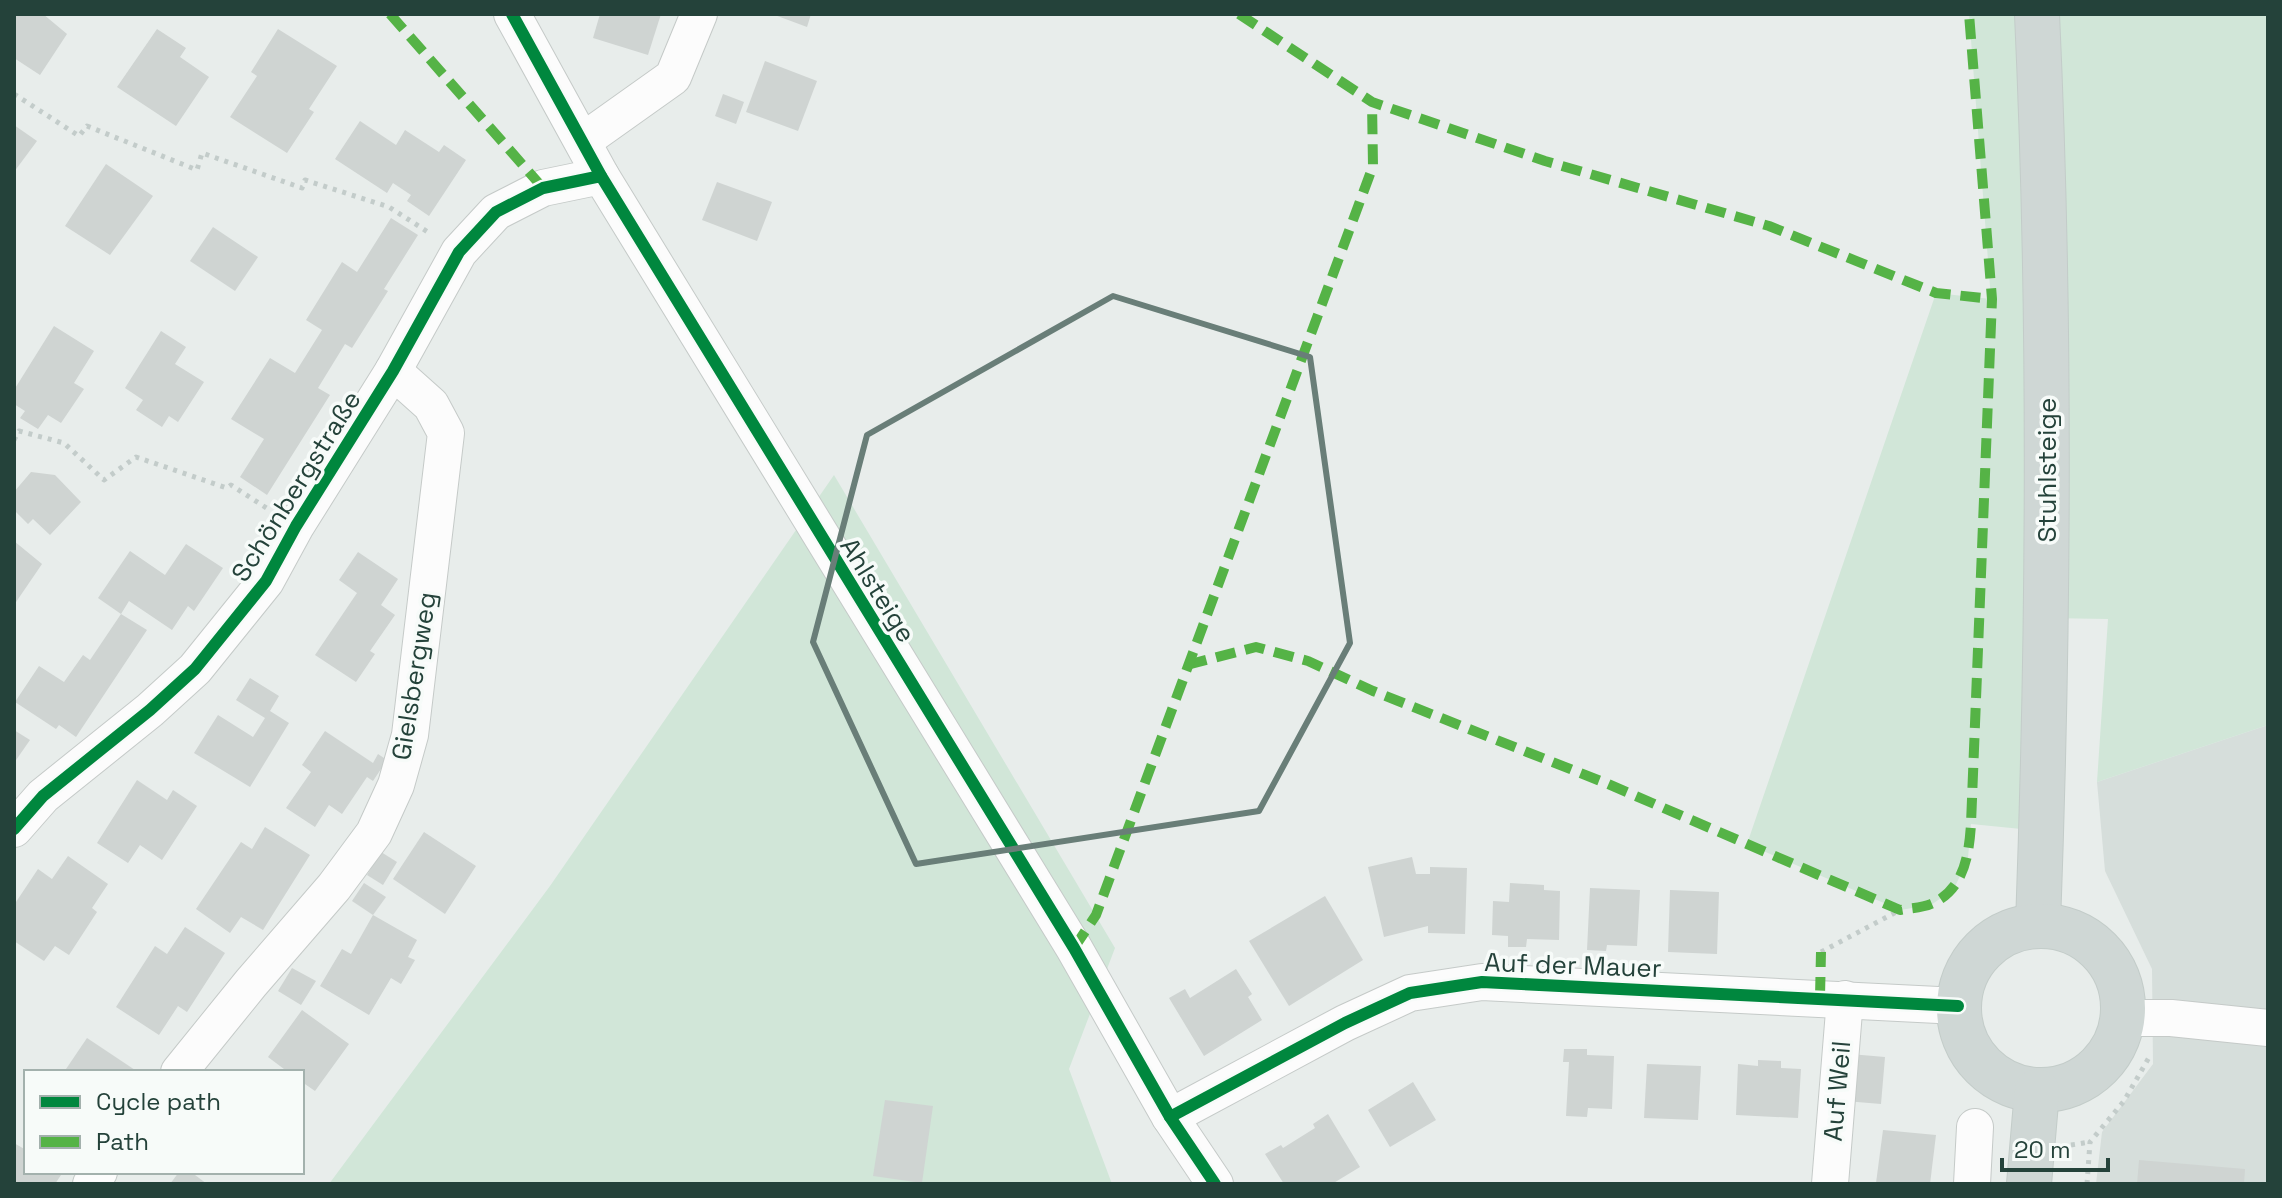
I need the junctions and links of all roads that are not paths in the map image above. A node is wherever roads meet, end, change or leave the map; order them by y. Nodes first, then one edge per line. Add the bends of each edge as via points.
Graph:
1 (512, 14) edge
2 (699, 14) edge
3 (2037, 14) edge
4 (583, 141) junction
5 (601, 176) junction
6 (393, 371) junction
7 (14, 829) edge
8 (2038, 925) junction
9 (1845, 999) junction
10 (1958, 1006) junction
11 (2124, 1018) junction
12 (2268, 1028) edge
13 (181, 1070) edge
14 (2037, 1091) junction
15 (1170, 1117) junction
16 (1975, 1127) dead end
17 (1215, 1184) edge
18 (1830, 1184) edge
19 (1972, 1184) edge
20 (2029, 1184) edge

1 - 4 street, Ahlsteige
2 - 4 street via 673,77
3 - 8 main road, Stuhlsteige via 2047,463
4 - 5 street, Ahlsteige
5 - 6 street, Schönbergstraße via 543,188 496,212 459,252
5 - 15 street, Ahlsteige via 1074,948
6 - 7 street, Schönbergstraße via 266,581 195,669 43,796
6 - 13 street, Gielsbergweg via 431,405 446,433 410,735 396,785 358,855
8 - 10 main road via 2007,932 1982,950 1965,976
8 - 11 main road via 2066,929 2091,942 2111,963 2122,989
9 - 10 street, Auf der Mauer
9 - 15 street, Auf der Mauer via 1482,982 1410,993
9 - 18 street, Auf Weil
10 - 14 main road via 1963,1038 1980,1065 2005,1084
11 - 12 street
11 - 14 main road via 2114,1047 2094,1071 2067,1087
14 - 20 main road
15 - 17 street, Ahlsteige
16 - 19 street

